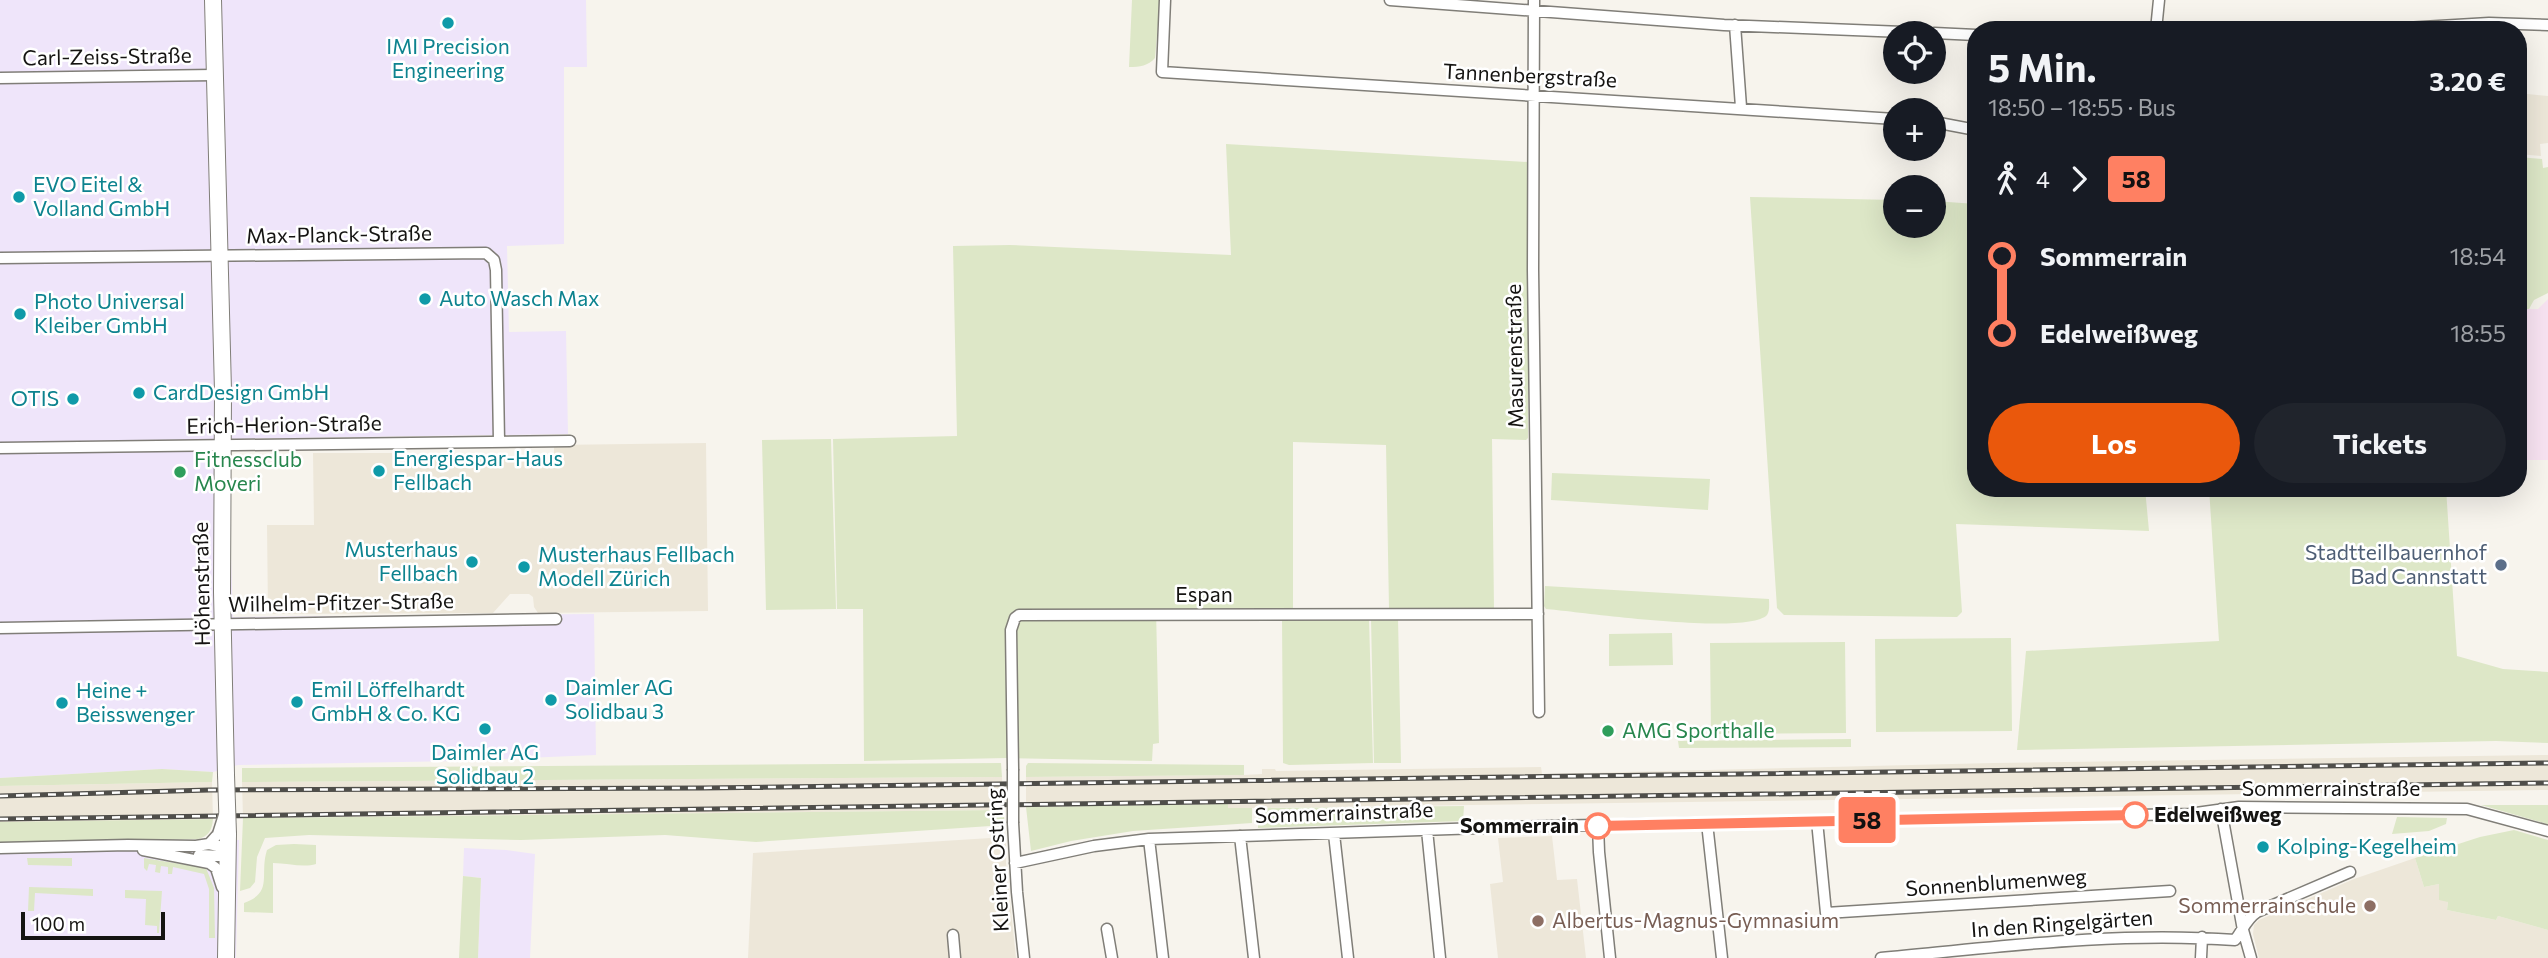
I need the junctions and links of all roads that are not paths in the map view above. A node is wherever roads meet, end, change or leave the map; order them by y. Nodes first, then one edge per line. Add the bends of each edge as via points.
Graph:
1 (213, 0) edge
2 (1165, 0) edge
3 (1390, 0) edge
4 (2159, 0) edge
5 (1534, 5) edge
6 (2157, 21) edge
7 (2527, 24) edge
8 (1735, 25) junction
9 (2548, 25) edge
10 (1883, 31) edge
11 (1946, 34) edge
12 (1967, 35) edge
13 (214, 75) junction
14 (0, 78) edge
15 (1532, 96) junction
16 (1741, 107) junction
17 (1883, 118) edge
18 (1946, 124) edge
19 (1967, 128) edge
20 (219, 256) junction
21 (0, 258) edge
22 (499, 441) junction
23 (570, 441) dead end
24 (223, 445) junction
25 (0, 448) edge
26 (1538, 614) junction
27 (556, 619) dead end
28 (223, 624) junction
29 (0, 628) edge
30 (1539, 712) dead end
31 (1012, 765) joint
32 (2221, 809) junction
33 (1817, 821) junction
34 (1707, 823) junction
35 (1598, 826) junction
36 (1427, 830) junction
37 (2548, 831) edge
38 (1334, 834) junction
39 (1240, 836) junction
40 (224, 838) junction
41 (1149, 839) junction
42 (209, 844) junction
43 (98, 846) junction
44 (0, 848) edge
45 (144, 851) junction
46 (1014, 863) junction
47 (2350, 872) dead end
48 (2170, 891) dead end
49 (227, 921) junction
50 (1107, 929) dead end
51 (2243, 930) junction
52 (953, 935) dead end
53 (2202, 937) junction
54 (2031, 944) junction
55 (226, 958) edge
56 (955, 958) edge
57 (1024, 958) edge
58 (1112, 958) edge
59 (1163, 958) edge
60 (1254, 958) edge
61 (1348, 958) edge
62 (1440, 958) edge
63 (1610, 958) edge
64 (1722, 958) edge
65 (1881, 958) edge
66 (2032, 958) edge
67 (2201, 958) edge
68 (2251, 958) edge

1 - 13 main road, Höhenstraße
2 - 15 street, Tannenbergstraße via 1162,72
3 - 5 street
4 - 6 street
5 - 8 street
5 - 15 street, Masurenstraße
7 - 9 street
8 - 10 street
8 - 16 street
11 - 12 street
13 - 14 street, Carl-Zeiss-Straße
13 - 20 main road, Höhenstraße
15 - 16 street, Tannenbergstraße
15 - 26 street, Masurenstraße
16 - 17 street, Tannenbergstraße
18 - 19 street
20 - 21 street, Max-Planck-Straße
20 - 22 street, Max-Planck-Straße via 486,253 496,270
20 - 24 main road, Höhenstraße
22 - 23 street, Erich-Herion-Straße
22 - 24 street, Erich-Herion-Straße
24 - 25 street, Erich-Herion-Straße
24 - 28 main road, Höhenstraße
26 - 30 street, Masurenstraße
26 - 31 street, Espan via 1019,615 1011,630
27 - 28 street, Wilhelm-Pfitzer-Straße
28 - 29 street, Wilhelm-Pfitzer-Straße
28 - 40 main road, Höhenstraße, bridge
31 - 46 street, Kleiner Ostring, bridge
32 - 33 street, Sommerrainstraße via 2189,814
32 - 37 street, Sommerrainstraße via 2467,809
32 - 51 street
33 - 34 street, Sommerrainstraße
33 - 48 street, Sonnenblumenweg via 1826,913
34 - 35 street, Sommerrainstraße
34 - 64 street
35 - 36 street, Sommerrainstraße
35 - 63 street
36 - 38 street, Sommerrainstraße
36 - 62 street
38 - 39 street, Sommerrainstraße
38 - 61 street
39 - 41 street, Sommerrainstraße
39 - 60 street
40 - 42 street
40 - 42 street
40 - 45 street via 221,856
40 - 49 main road, Höhenstraße
41 - 46 street, Sommerrainstraße
41 - 59 street
42 - 43 street
43 - 44 street
43 - 45 street
45 - 49 street via 209,863 221,880
46 - 57 street, Kleiner Ostring
47 - 51 street, In den Ringelgärten via 2257,912
49 - 55 main road, Höhenstraße
50 - 58 street
51 - 53 street, In den Ringelgärten via 2235,940
51 - 68 street
52 - 56 street
53 - 54 street, In den Ringelgärten
53 - 67 street
54 - 65 street, In den Ringelgärten
54 - 66 street

